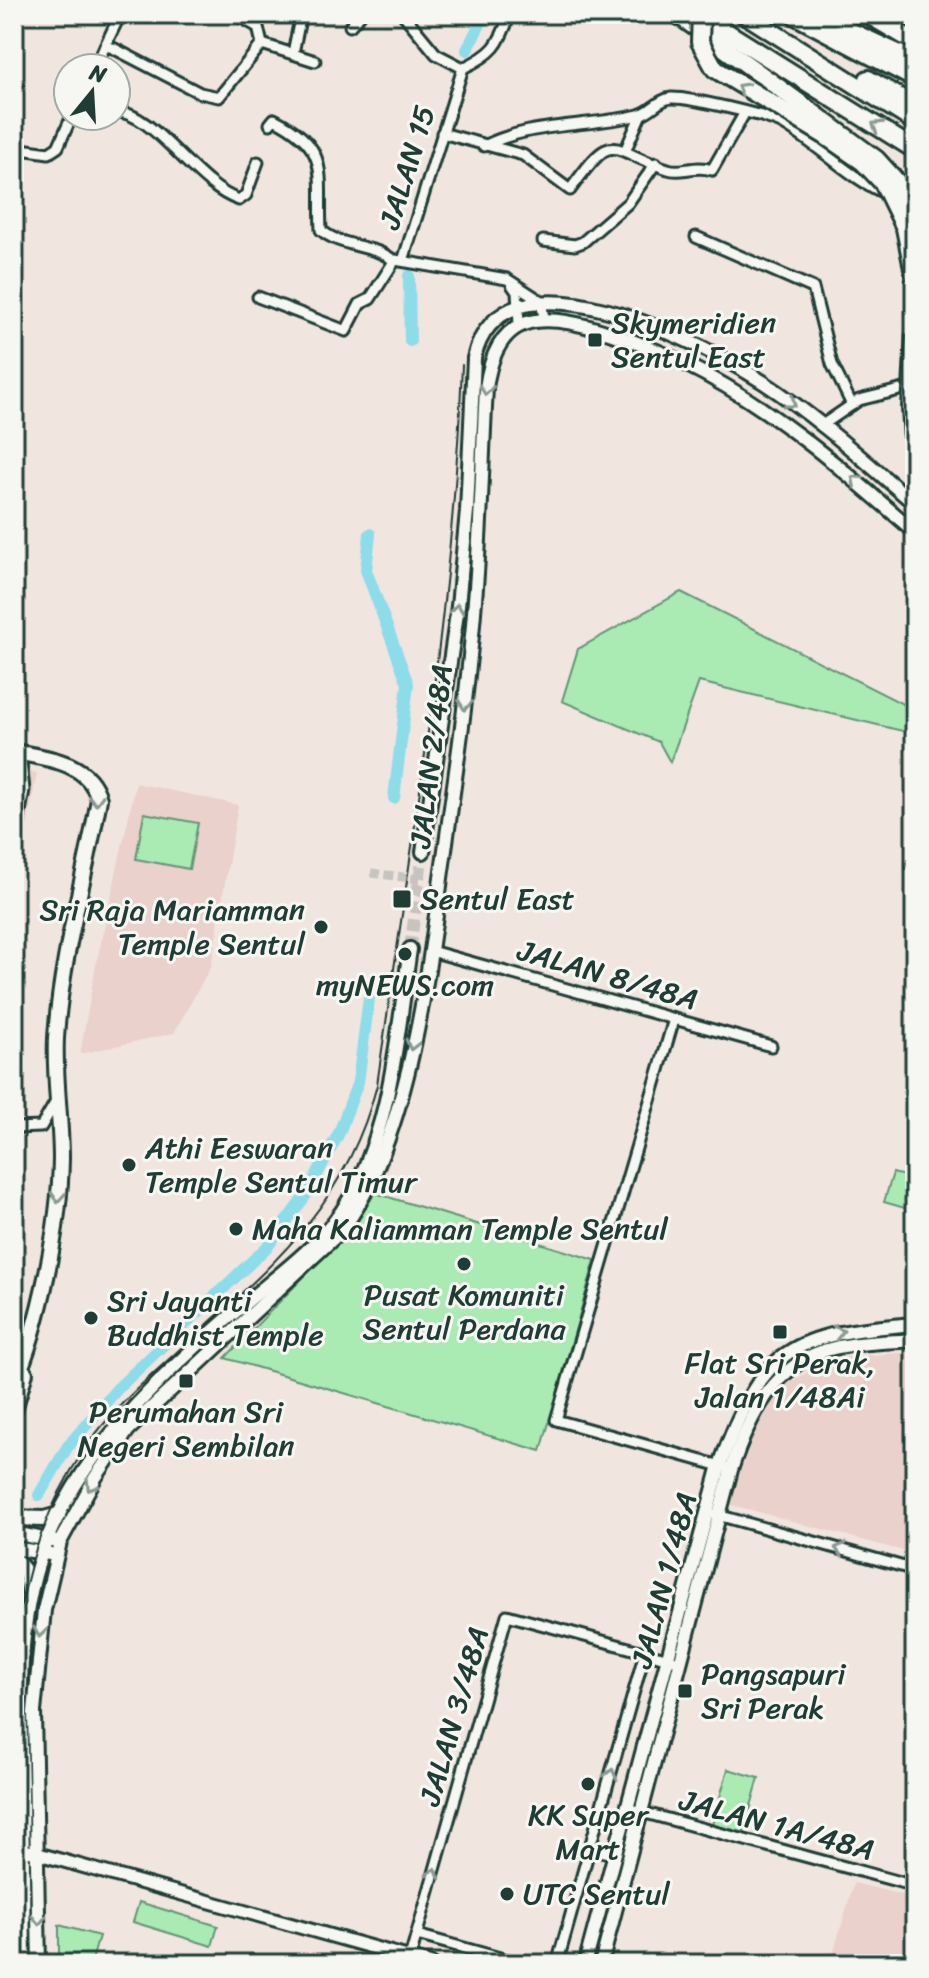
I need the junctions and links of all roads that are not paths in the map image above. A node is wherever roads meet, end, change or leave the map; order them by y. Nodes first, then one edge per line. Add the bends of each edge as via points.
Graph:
1 (235, 14) edge
2 (301, 14) edge
3 (361, 14) edge
4 (403, 14) edge
5 (510, 14) edge
6 (677, 14) edge
7 (700, 14) edge
8 (745, 14) edge
9 (792, 14) edge
10 (812, 14) edge
11 (867, 14) edge
12 (885, 15) edge
13 (118, 19) dead end
14 (350, 26) dead end
15 (845, 34) junction
16 (915, 34) edge
17 (915, 42) edge
18 (262, 44) junction
19 (105, 46) junction
20 (102, 52) edge
21 (293, 53) junction
22 (315, 61) dead end
23 (915, 61) edge
24 (835, 64) junction
25 (463, 68) junction
26 (915, 79) edge
27 (915, 106) edge
28 (641, 114) junction
29 (744, 114) junction
30 (132, 116) edge
31 (915, 122) edge
32 (270, 124) dead end
33 (66, 132) edge
34 (442, 133) junction
35 (484, 146) junction
36 (14, 148) edge
37 (626, 149) junction
38 (915, 150) edge
39 (258, 162) dead end
40 (656, 163) junction
41 (915, 204) edge
42 (915, 221) edge
43 (696, 237) dead end
44 (543, 241) dead end
45 (398, 261) junction
46 (507, 279) junction
47 (915, 279) edge
48 (258, 297) dead end
49 (541, 301) junction
50 (516, 305) junction
51 (544, 318) junction
52 (519, 324) junction
53 (915, 334) edge
54 (915, 385) edge
55 (852, 405) junction
56 (821, 426) junction
57 (915, 471) edge
58 (915, 504) edge
59 (915, 532) edge
60 (17, 753) edge
61 (19, 789) edge
62 (14, 845) edge
63 (423, 852) tunnel mouth
64 (410, 949) tunnel mouth
65 (431, 951) junction
66 (674, 1019) junction
67 (771, 1046) dead end
68 (60, 1095) junction
69 (14, 1128) edge
70 (915, 1324) edge
71 (915, 1340) edge
72 (28, 1353) junction
73 (14, 1384) edge
74 (14, 1410) edge
75 (725, 1468) junction
76 (714, 1514) junction
77 (58, 1515) junction
78 (14, 1518) edge
79 (14, 1533) edge
80 (50, 1545) junction
81 (14, 1548) edge
82 (14, 1557) edge
83 (915, 1570) edge
84 (30, 1601) junction
85 (645, 1652) junction
86 (676, 1660) junction
87 (627, 1808) junction
88 (641, 1811) junction
89 (590, 1849) junction
90 (23, 1850) junction
91 (38, 1853) junction
92 (615, 1854) junction
93 (915, 1886) edge
94 (417, 1935) junction
95 (410, 1958) junction
96 (490, 1960) edge
97 (24, 1964) edge
98 (39, 1964) edge
99 (432, 1964) edge
100 (522, 1964) edge
101 (557, 1964) edge
102 (585, 1964) edge
103 (601, 1964) edge

1 - 18 street via 258,27
2 - 21 street
3 - 14 street
4 - 25 street via 436,54
5 - 25 street via 489,55
6 - 42 highway, bridge via 876,159 896,181
38 -> 7 highway
47 -> 7 highway, bridge via 905,228 883,183 824,135 715,69 700,42
8 - 24 highway
9 - 15 highway
10 - 15 highway
11 - 17 highway
12 - 16 street
13 - 19 street
15 - 23 highway
15 - 26 highway
18 - 19 street via 219,97 200,93
18 - 21 street
19 - 20 street
21 - 22 street
24 - 27 highway
24 - 31 highway
25 - 34 street, JALAN 15
28 - 29 street via 670,98
28 - 35 street via 527,131
28 - 37 street
29 - 40 street via 712,170 697,165 670,170
29 - 41 street via 765,115 857,180
30 - 39 street via 221,195 239,200 246,195
32 - 45 street via 274,119 295,129 318,157 321,230
33 - 36 street via 49,153
34 - 35 street
34 - 45 street, JALAN 15
35 - 37 street via 523,155 570,190 601,151
37 - 40 street
40 - 44 street via 628,203 583,242
43 - 55 street via 813,288 832,364
45 - 46 street
45 - 48 street, JALAN 15 via 355,312 346,331
46 - 49 street
46 - 50 street via 517,292
49 - 50 main road
49 - 51 street
49 -> 56 main road via 630,319 709,352 766,384
50 - 52 street
63 -> 50 main road, JALAN 2/48A via 458,606 474,358 478,341
51 - 52 main road
59 -> 51 main road via 821,450 754,400 702,370 633,340
52 -> 65 main road, JALAN 2/48A via 505,334 489,361 463,725
53 - 57 highway, bridge
54 - 55 street
55 - 56 street
56 - 58 main road
60 - 61 street
60 -> 68 main road via 83,771 95,783 99,799 61,986 56,1049
61 - 62 street
64 - 77 main road, JALAN 2/48A via 379,1124 341,1212 141,1398 96,1453
65 - 66 street, JALAN 8/48A
65 -> 80 main road, JALAN 2/48A via 391,1129 363,1199 318,1254 128,1430
66 - 67 street, JALAN 8/48A
66 - 75 street via 556,1420
68 - 69 street via 41,1127
68 -> 72 main road via 58,1205
75 -> 70 main road, JALAN 1/48A via 740,1409 759,1380 794,1347 829,1333
71 - 75 main road, JALAN 1/48A via 834,1348 798,1363 756,1408
72 - 73 main road
72 - 74 main road
75 - 76 main road, JALAN 1/48A
83 -> 76 street
76 - 86 main road, JALAN 1/48A
77 - 78 main road
77 - 80 main road, JALAN 2/48A
79 - 80 main road
80 - 81 main road
80 - 84 main road, JALAN 2/48A
80 -> 91 main road via 57,1556 37,1657 34,1712
82 - 84 main road via 24,1569
84 - 90 main road, JALAN 2/48A via 21,1678
85 - 86 street, JALAN 3/48A
89 -> 85 street, JALAN 1/48A
94 -> 85 street, JALAN 3/48A via 507,1615
86 - 87 main road, JALAN 1/48A
86 - 88 main road, JALAN 1/48A
87 - 88 street, JALAN 1A/48A
87 - 92 main road, JALAN 1/48A
88 - 93 street, JALAN 1A/48A
88 - 103 main road, JALAN 1/48A
89 - 92 street
89 - 101 street, JALAN 1/48A
90 - 91 street
90 - 97 main road, JALAN 2/48A
91 - 95 street
91 -> 98 main road
92 - 102 main road, JALAN 1/48A
94 - 95 street, JALAN 3/48A
94 - 96 street
95 - 99 street
96 - 100 street

